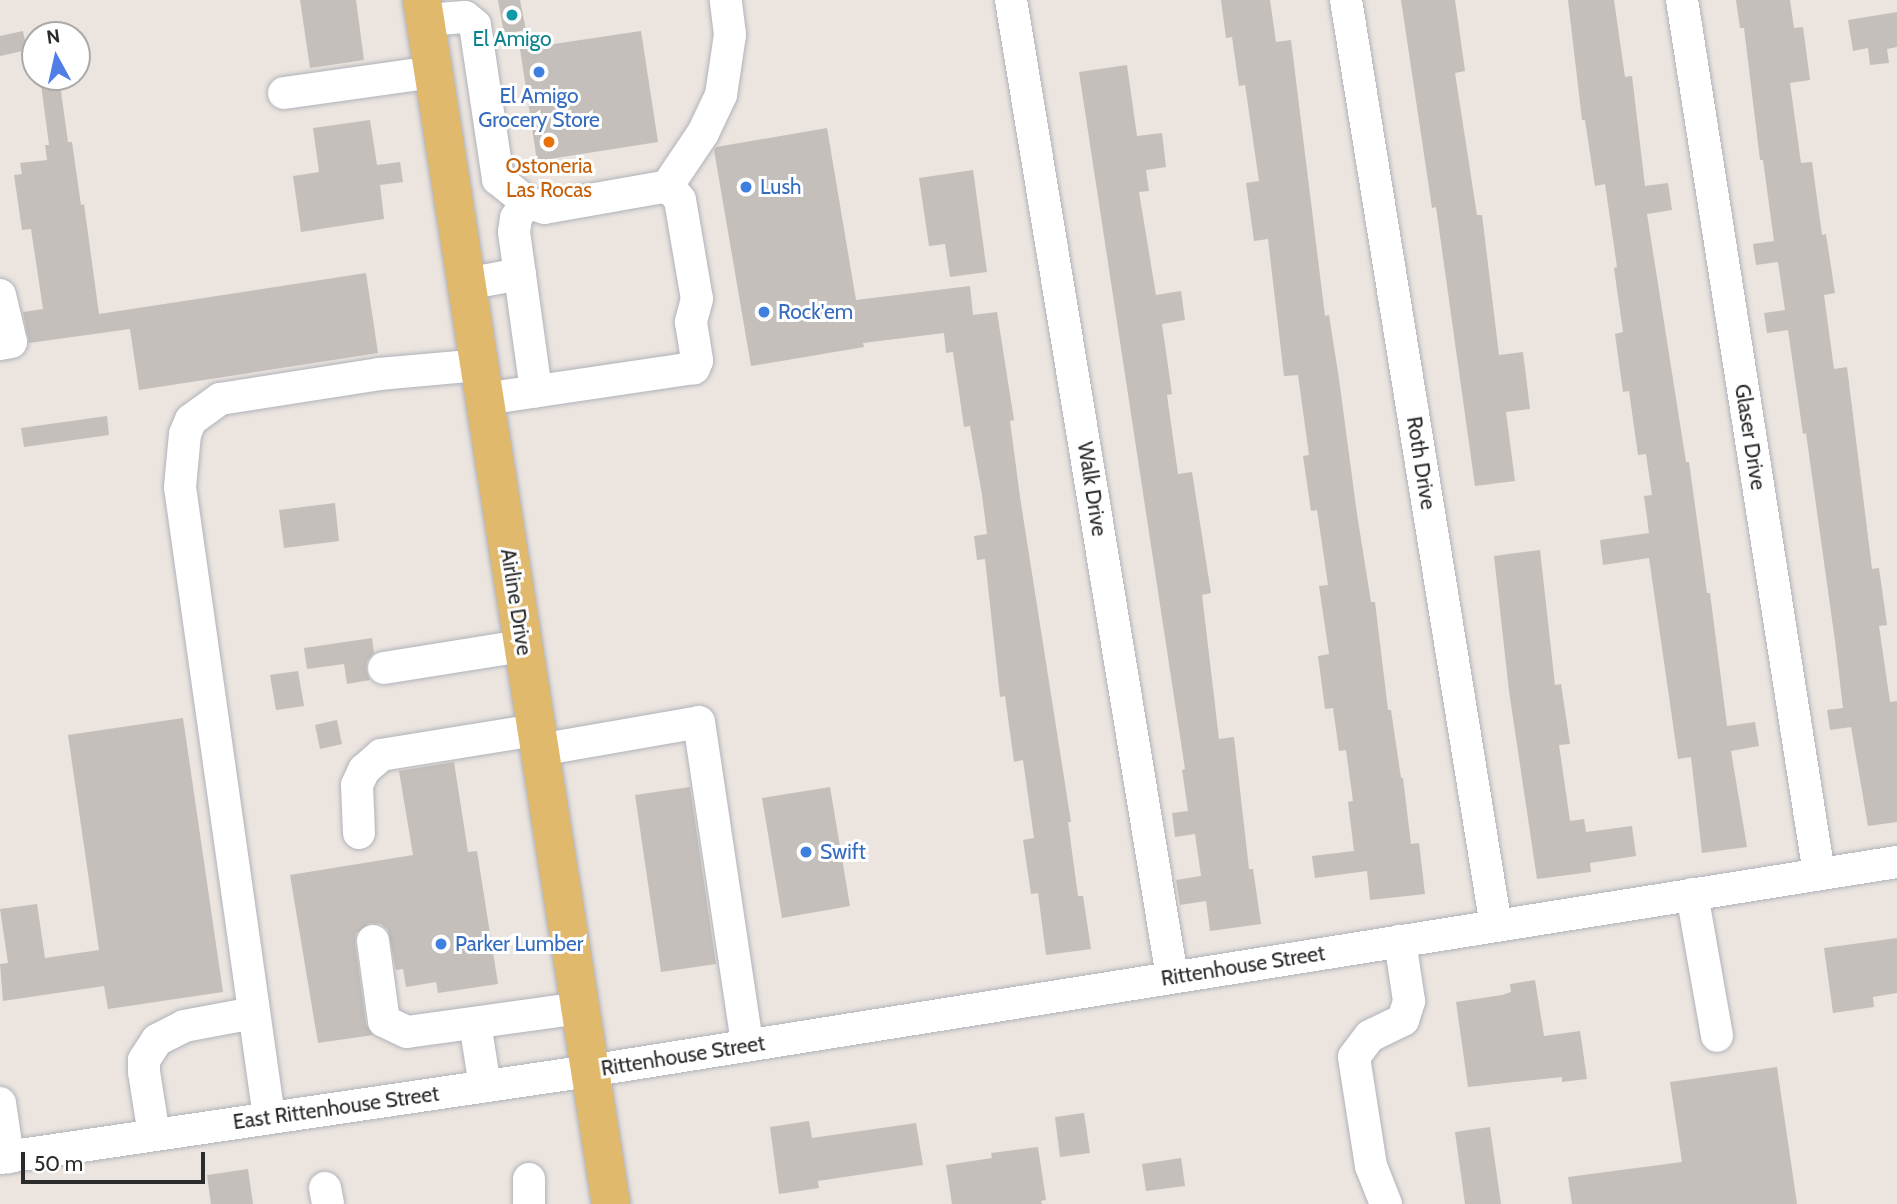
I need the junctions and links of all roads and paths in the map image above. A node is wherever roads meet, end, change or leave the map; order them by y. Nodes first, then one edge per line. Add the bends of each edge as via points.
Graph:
1 (726, 0) edge
2 (1012, 0) edge
3 (1346, 0) edge
4 (1682, 0) edge
5 (423, 10) edge
6 (435, 88) junction
7 (285, 93) dead end
8 (486, 97) junction
9 (496, 164) junction
10 (449, 174) junction
11 (666, 188) junction
12 (526, 202) junction
13 (520, 274) junction
14 (466, 284) junction
15 (0, 295) edge
16 (0, 344) edge
17 (481, 382) junction
18 (536, 391) junction
19 (523, 646) junction
20 (384, 668) dead end
21 (537, 740) junction
22 (359, 833) dead end
23 (1897, 862) edge
24 (1819, 874) junction
25 (1692, 894) junction
26 (1496, 926) junction
27 (1400, 941) junction
28 (373, 942) dead end
29 (1172, 977) junction
30 (579, 1008) junction
31 (254, 1013) junction
32 (475, 1023) junction
33 (1717, 1037) dead end
34 (747, 1045) junction
35 (589, 1071) junction
36 (485, 1086) junction
37 (0, 1103) edge
38 (268, 1117) junction
39 (154, 1135) junction
40 (4, 1157) edge
41 (611, 1204) edge
42 (1387, 1204) edge

1 - 11 street via 730,35 722,95 703,134
2 - 29 street, Walk Drive
3 - 26 street, Roth Drive
4 - 24 street, Glaser Drive
5 - 6 main road, Airline Drive
5 - 8 street via 465,17 475,25
6 - 7 street
6 - 8 street
6 - 10 main road, Airline Drive
8 - 9 street
9 - 10 street
9 - 12 street via 498,179
10 - 14 main road, Airline Drive
11 - 12 street via 544,208
11 - 18 street via 680,200 697,299 691,322 694,368
12 - 13 street via 514,232
13 - 14 street
13 - 18 street
14 - 17 main road, Airline Drive
15 - 16 street via 11,342
17 - 18 street
17 - 19 main road, Airline Drive
17 - 31 street via 379,374 220,399 191,420 185,434 180,487
19 - 20 street
19 - 21 main road, Airline Drive
21 - 22 street via 381,755 364,769 357,785
21 - 30 main road, Airline Drive
21 - 34 street via 699,722
23 - 24 street, Rittenhouse Street
24 - 25 street, Rittenhouse Street
25 - 26 street, Rittenhouse Street
25 - 33 street
26 - 27 street, Rittenhouse Street
27 - 29 street, Rittenhouse Street
27 - 42 street via 1409,1001 1403,1020 1370,1036 1354,1057 1371,1166
28 - 32 street via 384,1021 407,1032
29 - 34 street, Rittenhouse Street
30 - 32 street
30 - 35 main road, Airline Drive
31 - 38 street
31 - 39 street via 184,1026 157,1040 144,1060
32 - 36 street
34 - 35 street, Rittenhouse Street
35 - 36 street, East Rittenhouse Street
35 - 41 main road, Airline Drive
36 - 38 street, East Rittenhouse Street
37 - 40 street
38 - 39 street, East Rittenhouse Street
39 - 40 street, East Rittenhouse Street

